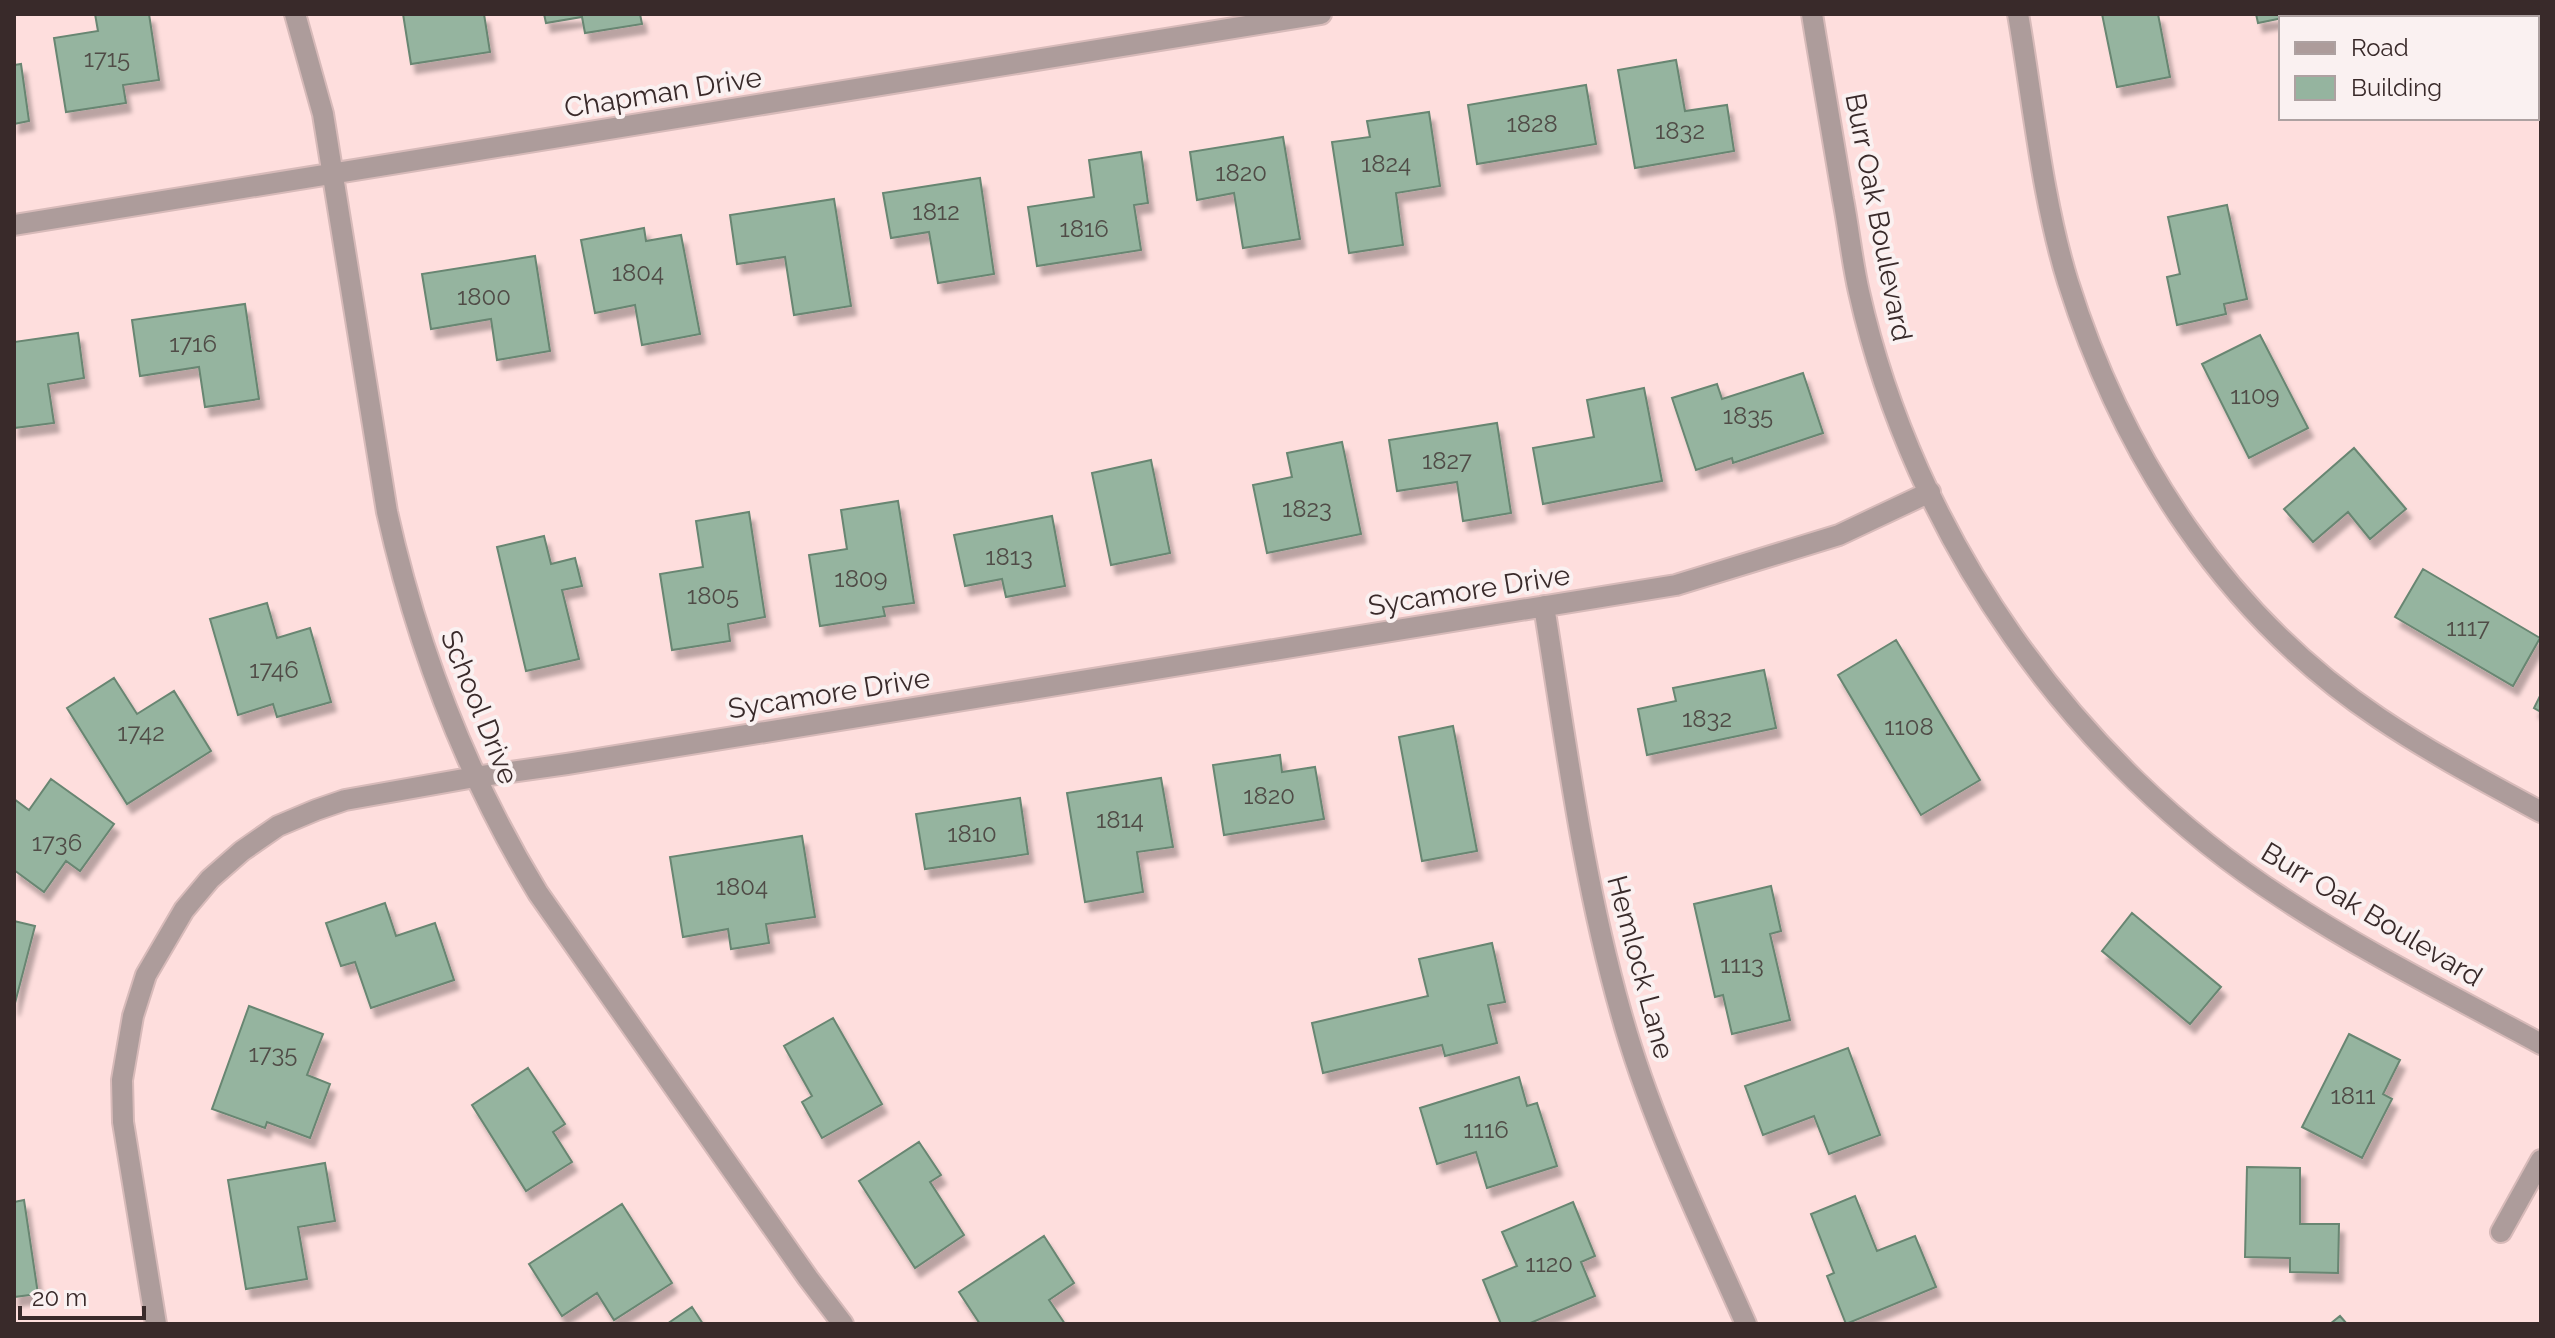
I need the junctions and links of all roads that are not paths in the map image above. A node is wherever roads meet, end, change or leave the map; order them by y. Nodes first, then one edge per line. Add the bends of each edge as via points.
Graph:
1 (295, 14) edge
2 (1321, 14) edge
3 (1812, 14) edge
4 (2018, 14) edge
5 (332, 173) junction
6 (14, 225) edge
7 (1930, 492) junction
8 (1544, 606) junction
9 (475, 777) junction
10 (2541, 812) edge
11 (2541, 1044) edge
12 (2541, 1160) edge
13 (2501, 1232) dead end
14 (156, 1324) edge
15 (843, 1324) edge
16 (1746, 1324) edge

1 - 5 street, School Drive via 323,114
2 - 5 street, Chapman Drive
3 - 7 street, Burr Oak Boulevard via 1859,293 1891,401
4 - 10 street via 2067,280 2123,423 2185,526 2254,611 2333,684 2442,757
5 - 6 street, Chapman Drive
5 - 9 street, School Drive via 401,573 440,695
7 - 8 street, Sycamore Drive via 1839,535 1716,575
7 - 11 street, Burr Oak Boulevard via 2008,632 2095,740 2178,821 2281,898
8 - 9 street, Sycamore Drive
8 - 16 street, Hemlock Lane via 1586,868 1621,1013 1652,1108
9 - 14 street, Sycamore Drive via 345,800 278,826 210,879 161,946 133,1016 122,1080 123,1122
9 - 15 street, School Drive via 538,893
12 - 13 street

